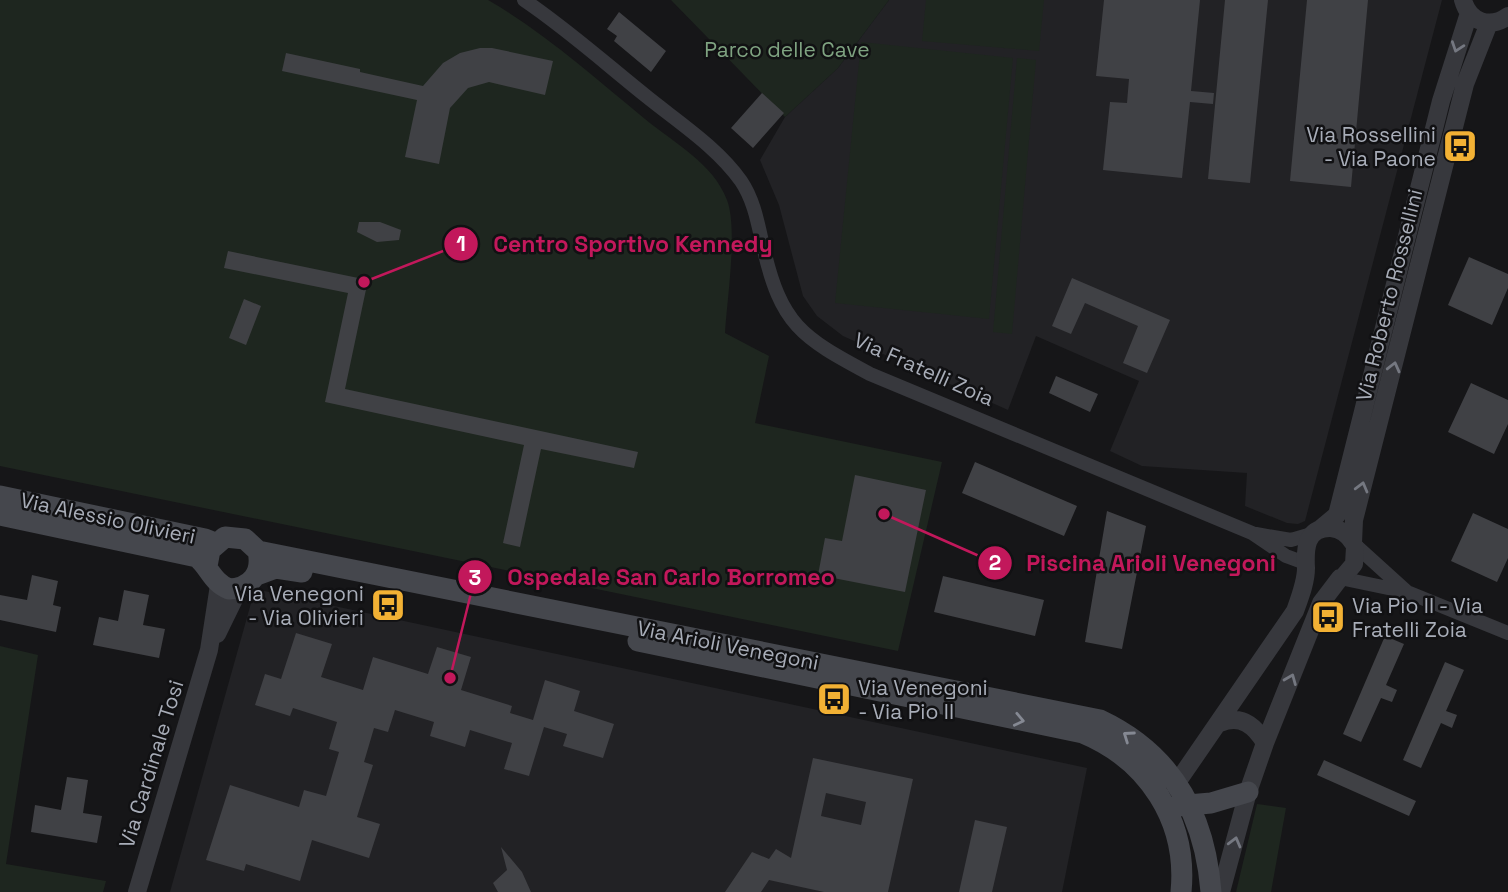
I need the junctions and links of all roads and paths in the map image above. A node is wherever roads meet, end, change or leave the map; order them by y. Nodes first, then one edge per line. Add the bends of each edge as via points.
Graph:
1 (524, 0) edge
2 (1466, 7) edge
3 (1502, 19) edge
4 (0, 496) edge
5 (0, 514) edge
6 (1317, 531) junction
7 (1252, 533) junction
8 (215, 543) junction
9 (1354, 545) junction
10 (258, 551) junction
11 (1305, 564) junction
12 (207, 566) junction
13 (257, 575) junction
14 (1341, 578) junction
15 (229, 587) junction
16 (1407, 592) junction
17 (1508, 633) edge
18 (1220, 723) junction
19 (1265, 743) junction
20 (1175, 783) junction
21 (1248, 792) junction
22 (1165, 806) junction
23 (1191, 806) junction
24 (137, 892) edge
25 (1181, 892) edge
26 (1211, 892) edge
27 (1221, 892) edge

1 - 7 street, Via Fratelli Zoia via 703,142 743,183 758,219 772,288 783,310 818,344 870,374
2 - 3 street, Via Roberto Rossellini
2 -> 6 street, Via Roberto Rossellini via 1337,515
9 -> 3 street, Via Roberto Rossellini via 1354,520 1465,84
4 - 8 main road, Via Alessio Olivieri
5 - 12 main road, Via Alessio Olivieri via 197,557
6 - 7 street, Via Fratelli Zoia via 1291,540
6 - 9 street, Via Fratelli Zoia via 1338,530
6 - 11 street, Via Roberto Rossellini via 1304,547
7 - 11 street, Via Fratelli Zoia
8 - 10 main road, Via Alessio Olivieri via 233,536 250,541
8 - 12 main road, Via Alessio Olivieri
9 - 14 street, Via Roberto Rossellini via 1354,564
9 - 16 street, Via Fratelli Zoia
10 - 13 main road
20 -> 10 main road, Via Arioli Venegoni via 1136,741 1100,720 1077,714
11 - 14 street, Via Fratelli Zoia via 1318,578
11 - 18 street, Via Roberto Rossellini via 1294,611
12 - 15 main road, Via Alessio Olivieri via 213,580
13 - 15 main road
13 -> 22 main road, Via Arioli Venegoni via 289,569 1083,733 1133,763
14 - 16 street, Via Fratelli Zoia
19 -> 14 street, Via Roberto Rossellini via 1321,603
15 - 24 street, Via Cardinale Tosi
16 - 17 street, Via Fratelli Zoia
18 - 19 street via 1239,719 1250,723
18 - 20 street, Via Roberto Rossellini
19 - 21 street, Via Roberto Rossellini
20 - 22 main road
20 - 23 main road, Via Arioli Venegoni
21 - 23 main road
27 -> 21 street, Via Roberto Rossellini
22 - 23 main road
22 - 25 main road, Via Arioli Venegoni via 1179,839
23 - 26 main road, Via Arioli Venegoni via 1208,859

